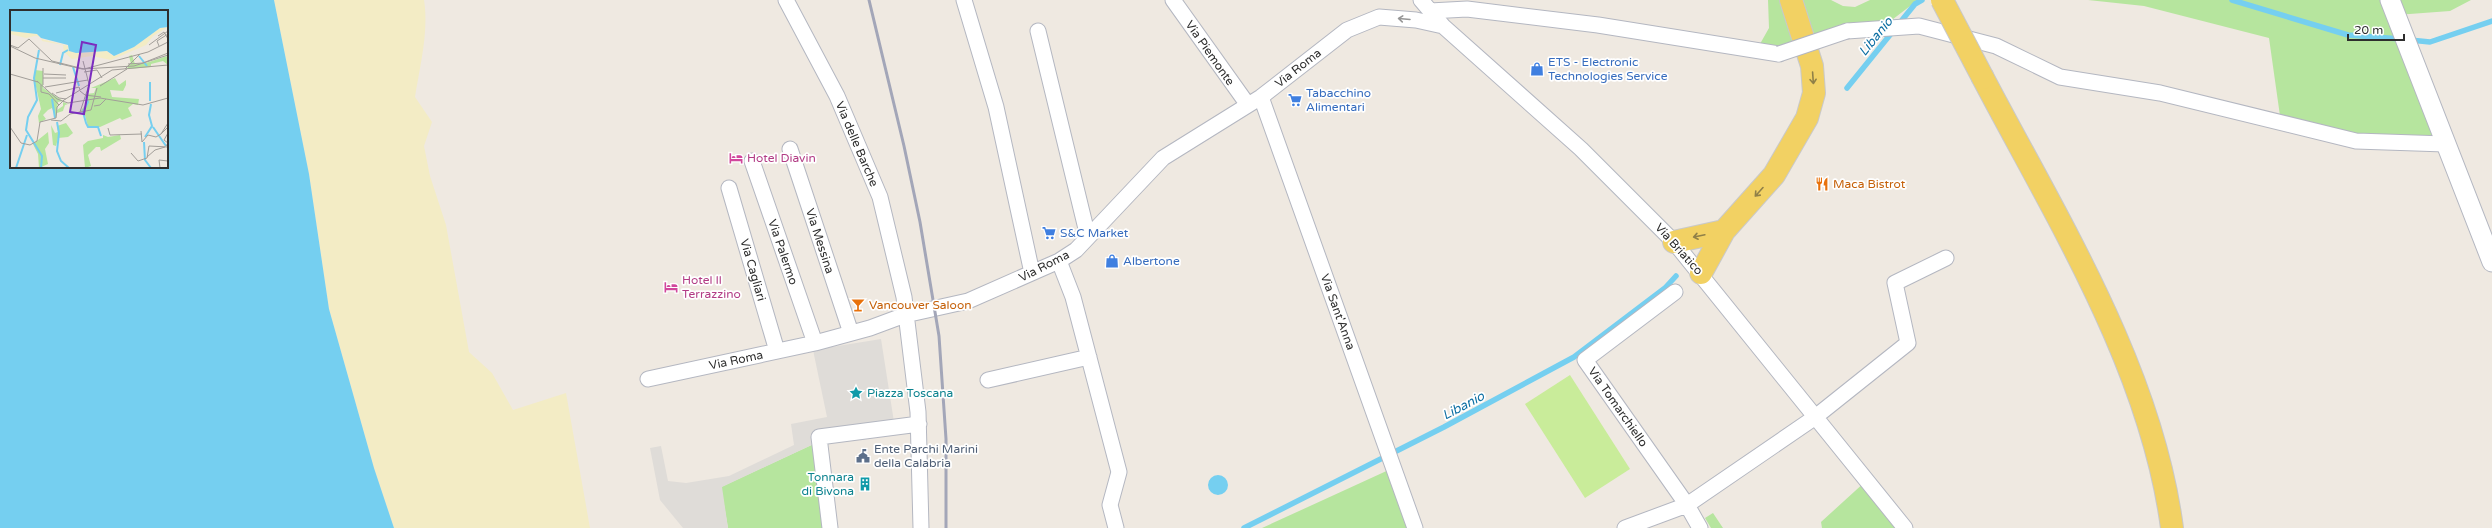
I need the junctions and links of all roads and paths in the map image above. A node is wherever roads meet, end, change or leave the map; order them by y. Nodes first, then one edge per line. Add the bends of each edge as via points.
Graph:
1 (786, 0) edge
2 (964, 0) edge
3 (1173, 0) edge
4 (1791, 0) edge
5 (1942, 0) edge
6 (1425, 5) edge
7 (2393, 7) edge
8 (1443, 26) junction
9 (1038, 31) dead end
10 (1261, 97) junction
11 (1248, 105) junction
12 (2445, 144) junction
13 (790, 149) dead end
14 (752, 161) dead end
15 (729, 188) dead end
16 (1724, 231) junction
17 (1088, 237) junction
18 (1674, 242) junction
19 (1946, 258) dead end
20 (1059, 261) junction
21 (2492, 262) edge
22 (1701, 273) junction
23 (1032, 274) junction
24 (1675, 292) dead end
25 (905, 315) junction
26 (851, 333) junction
27 (815, 343) junction
28 (777, 351) junction
29 (1089, 357) junction
30 (648, 379) dead end
31 (988, 380) dead end
32 (1814, 418) junction
33 (919, 424) junction
34 (1688, 505) junction
35 (830, 528) edge
36 (921, 528) edge
37 (1116, 528) edge
38 (1415, 528) edge
39 (1625, 528) edge
40 (1700, 528) edge
41 (1905, 528) edge
42 (2172, 528) edge

1 - 25 street, Via delle Barche via 837,96 880,197 904,297
2 - 23 street via 996,107
3 - 11 street, Via Piemonte
4 -> 16 main road via 1812,66 1814,93 1807,118 1774,175
5 - 42 main road, bridge via 2106,313 2147,411
6 - 8 street, Via Briatico
6 - 12 street, bridge via 1598,25 1779,54 1847,31 1919,26 1996,46 2060,77 2160,93 2356,141
7 - 12 street
8 -> 10 street, Via Roma via 1416,20 1379,17 1347,30
8 - 18 street, Via Briatico via 1581,149
9 - 17 street
10 - 11 street, Via Roma
10 - 38 street, Via Sant'Anna
11 - 17 street, Via Roma via 1163,158
12 - 21 street
13 - 26 street, Via Messina
14 - 27 street, Via Palermo
15 - 28 street, Via Cagliari
16 -> 18 main road
16 - 22 main road
17 - 20 street, Via Roma via 1076,250
18 - 22 street, Via Briatico
19 - 32 street via 1895,282 1908,343
20 - 23 street, Via Roma
20 - 29 street via 1073,297
22 - 32 street, Via Briatico
23 - 25 street, Via Roma via 968,301
24 - 34 street, Via Tomarchiello via 1585,360
25 - 26 street, Via Roma
25 - 33 street, Via delle Barche
26 - 27 street, Via Roma
27 - 28 street, Via Roma
28 - 30 street, Via Roma
29 - 31 street
29 - 37 street via 1119,472 1110,505
32 - 34 street
32 - 41 street, Via Briatico
33 - 35 street via 819,437
33 - 36 street, Via delle Barche
34 - 39 street
34 - 40 street, Via Tomarchiello

